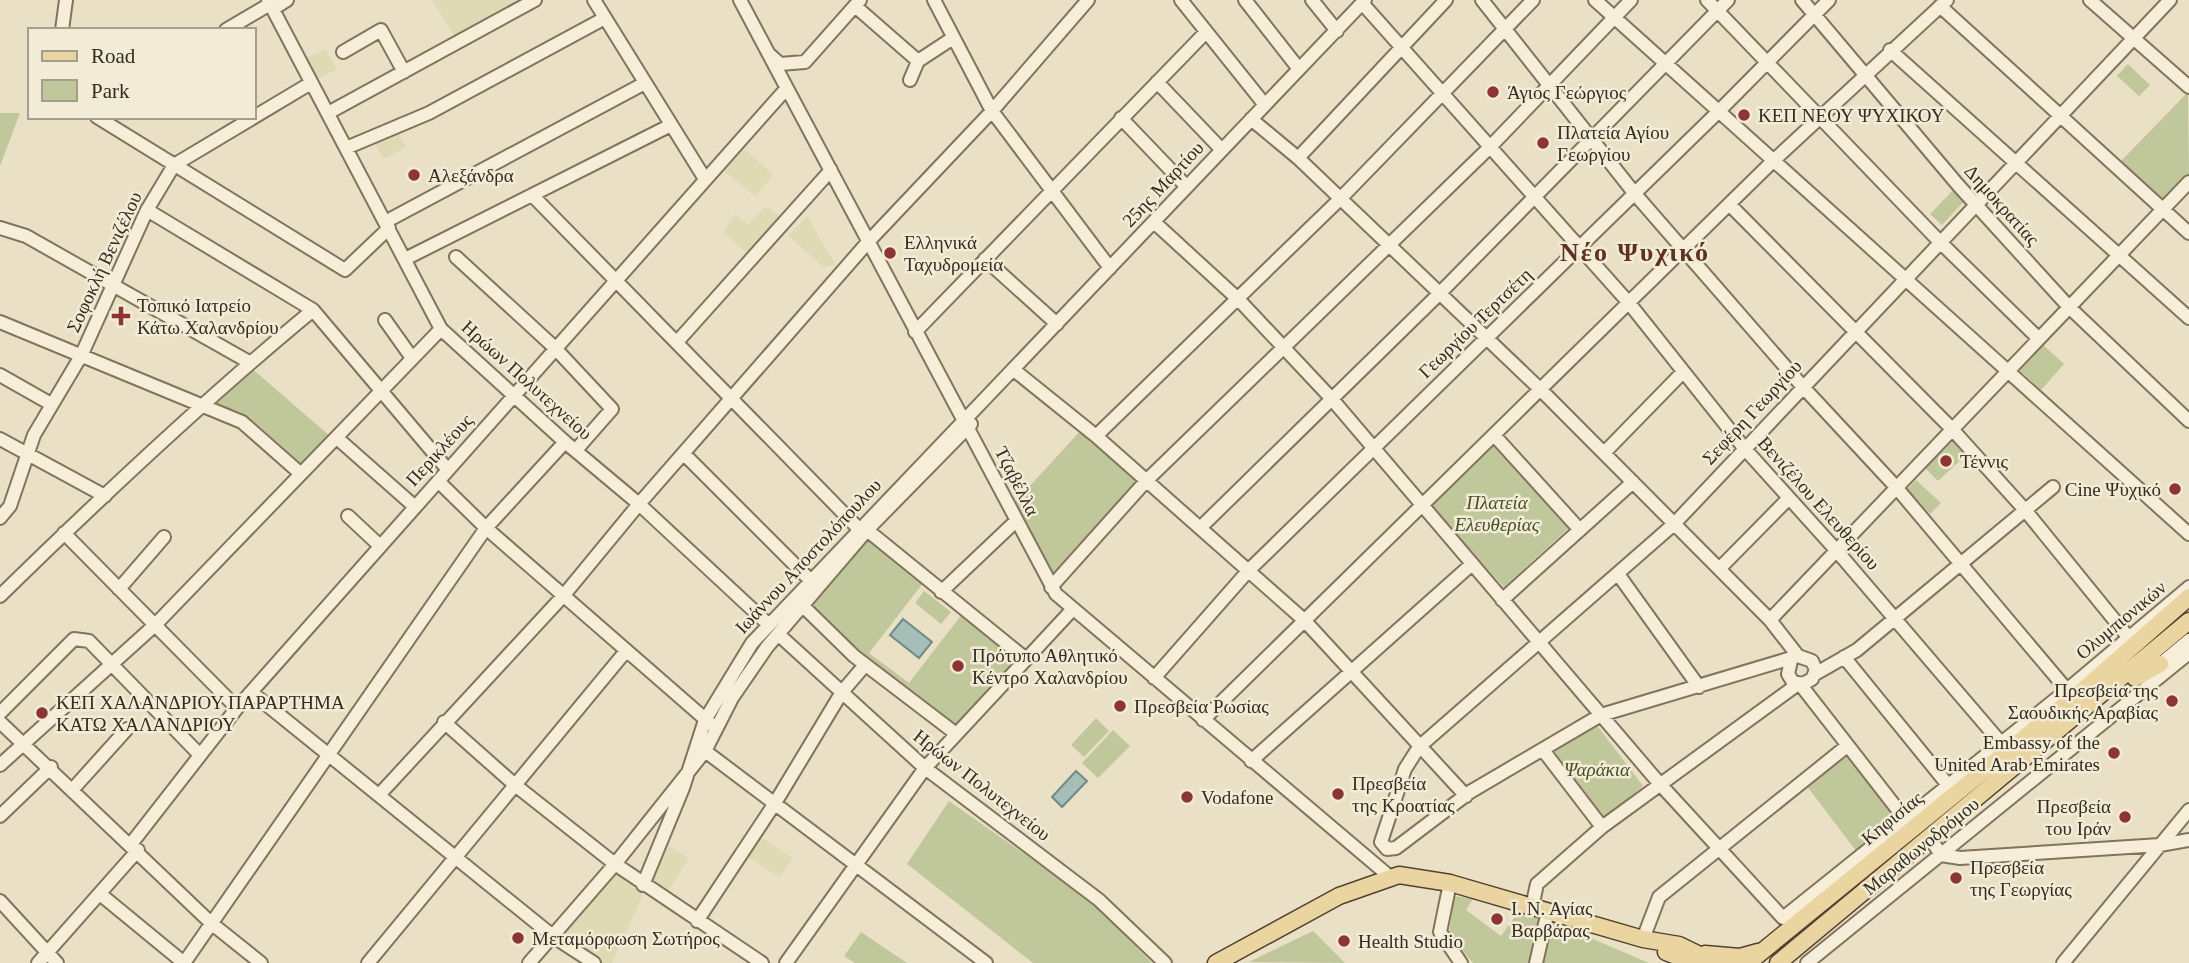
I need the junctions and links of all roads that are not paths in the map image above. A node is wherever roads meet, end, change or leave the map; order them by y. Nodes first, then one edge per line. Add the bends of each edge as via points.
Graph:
1 (66, 0) edge
2 (287, 0) edge
3 (535, 0) edge
4 (594, 0) edge
5 (740, 0) edge
6 (934, 0) edge
7 (1088, 0) edge
8 (1181, 0) edge
9 (1245, 0) edge
10 (1312, 0) edge
11 (1446, 0) edge
12 (1482, 0) edge
13 (1533, 0) edge
14 (1595, 0) edge
15 (1631, 0) edge
16 (1707, 0) edge
17 (1728, 0) edge
18 (1802, 0) edge
19 (1829, 0) edge
20 (2090, 0) edge
21 (2170, 0) edge
22 (1363, 2) edge
23 (857, 3) edge
24 (1944, 3) edge
25 (271, 4) edge
26 (1718, 10) junction
27 (1815, 14) junction
28 (605, 18) junction
29 (1615, 18) junction
30 (62, 28) edge
31 (229, 28) edge
32 (1504, 29) junction
33 (1337, 31) junction
34 (1206, 32) junction
35 (953, 38) junction
36 (2132, 39) junction
37 (1400, 46) junction
38 (1890, 50) junction
39 (343, 52) dead end
40 (769, 55) junction
41 (918, 61) junction
42 (1767, 61) junction
43 (1665, 65) junction
44 (1299, 69) junction
45 (404, 72) junction
46 (1866, 72) junction
47 (910, 80) dead end
48 (1157, 82) junction
49 (311, 83) junction
50 (645, 83) junction
51 (1550, 86) junction
52 (2189, 87) edge
53 (786, 89) junction
54 (1441, 93) junction
55 (1265, 105) junction
56 (992, 111) junction
57 (328, 113) junction
58 (1718, 113) junction
59 (256, 116) edge
60 (1820, 116) junction
61 (2058, 116) junction
62 (1121, 118) junction
63 (1251, 118) junction
64 (100, 119) edge
65 (251, 119) edge
66 (671, 125) junction
67 (1592, 140) junction
68 (1490, 146) junction
69 (346, 148) junction
70 (1222, 149) junction
71 (1298, 158) junction
72 (1772, 162) junction
73 (2015, 162) junction
74 (174, 165) junction
75 (831, 170) junction
76 (705, 179) junction
77 (2189, 182) edge
78 (1187, 187) junction
79 (1052, 188) junction
80 (1635, 194) junction
81 (532, 195) junction
82 (1534, 196) junction
83 (1341, 198) junction
84 (1975, 204) junction
85 (1730, 205) junction
86 (2162, 209) junction
87 (148, 210) junction
88 (1154, 222) junction
89 (387, 225) junction
90 (0, 228) edge
91 (2189, 233) edge
92 (1939, 241) junction
93 (868, 242) junction
94 (1389, 244) junction
95 (1580, 248) junction
96 (1686, 249) junction
97 (2119, 255) junction
98 (456, 257) dead end
99 (985, 258) junction
100 (405, 259) junction
101 (1110, 268) junction
102 (617, 279) junction
103 (1904, 279) junction
104 (113, 284) junction
105 (1440, 293) junction
106 (1238, 300) junction
107 (1629, 303) junction
108 (2069, 307) junction
109 (313, 310) junction
110 (2189, 318) edge
111 (385, 320) dead end
112 (0, 322) edge
113 (1057, 324) junction
114 (441, 329) junction
115 (1856, 329) junction
116 (915, 332) junction
117 (1487, 338) junction
118 (2038, 338) junction
119 (677, 342) junction
120 (1283, 346) junction
121 (554, 347) junction
122 (81, 356) junction
123 (412, 358) junction
124 (249, 362) junction
125 (1014, 370) junction
126 (2009, 370) junction
127 (1683, 372) junction
128 (0, 375) edge
129 (1803, 387) junction
130 (1541, 390) junction
131 (380, 391) junction
132 (514, 394) junction
133 (733, 398) junction
134 (1331, 398) junction
135 (51, 404) junction
136 (204, 405) junction
137 (2189, 421) edge
138 (966, 423) junction
139 (1952, 429) junction
140 (1494, 435) junction
141 (1096, 436) junction
142 (337, 438) junction
143 (0, 439) edge
144 (570, 446) junction
145 (1374, 449) junction
146 (1745, 449) junction
147 (26, 453) junction
148 (684, 453) junction
149 (1604, 453) junction
150 (448, 470) junction
151 (301, 474) junction
152 (438, 481) junction
153 (1146, 481) junction
154 (1633, 482) junction
155 (1896, 487) junction
156 (2053, 487) dead end
157 (104, 496) junction
158 (1789, 498) junction
159 (639, 504) junction
160 (414, 506) junction
161 (1422, 506) junction
162 (2025, 510) junction
163 (348, 516) dead end
164 (0, 518) edge
165 (1016, 521) junction
166 (1674, 524) junction
167 (486, 527) junction
168 (1200, 528) junction
169 (863, 529) junction
170 (1580, 530) junction
171 (64, 533) junction
172 (2189, 534) edge
173 (164, 537) dead end
174 (380, 545) junction
175 (1836, 550) junction
176 (1472, 564) junction
177 (1960, 565) junction
178 (1719, 569) junction
179 (1249, 570) junction
180 (1618, 573) junction
181 (811, 581) junction
182 (1051, 587) junction
183 (2189, 587) edge
184 (119, 589) junction
185 (941, 592) junction
186 (564, 595) junction
187 (0, 596) edge
188 (2189, 597) edge
189 (1502, 600) junction
190 (804, 607) junction
191 (1072, 610) junction
192 (1895, 618) junction
193 (1304, 620) junction
194 (1770, 620) junction
195 (2189, 621) edge
196 (768, 624) junction
197 (155, 625) junction
198 (778, 634) junction
199 (2129, 638) junction
200 (2189, 640) edge
201 (1539, 643) junction
202 (626, 652) junction
203 (2189, 653) edge
204 (1844, 657) junction
205 (1026, 659) junction
206 (1799, 659) junction
207 (111, 663) junction
208 (2160, 664) joint
209 (865, 665) junction
210 (1349, 670) junction
211 (1815, 674) junction
212 (1154, 678) junction
213 (1799, 684) junction
214 (1699, 687) junction
215 (251, 692) junction
216 (842, 692) junction
217 (2062, 694) junction
218 (2093, 702) junction
219 (237, 708) junction
220 (0, 713) edge
221 (1601, 715) junction
222 (1203, 719) junction
223 (705, 720) junction
224 (0, 722) edge
225 (444, 722) junction
226 (127, 729) dead end
227 (717, 729) junction
228 (955, 733) junction
229 (2021, 740) junction
230 (2001, 743) junction
231 (26, 744) junction
232 (1847, 746) junction
233 (1419, 747) junction
234 (1543, 750) junction
235 (705, 751) junction
236 (200, 755) junction
237 (331, 755) junction
238 (1251, 761) junction
239 (0, 765) edge
240 (51, 767) junction
241 (925, 768) junction
242 (687, 773) junction
243 (1659, 783) junction
244 (514, 785) junction
245 (1948, 785) junction
246 (73, 789) junction
247 (379, 795) junction
248 (1466, 796) junction
249 (775, 803) junction
250 (2189, 810) edge
251 (0, 816) edge
252 (1905, 818) junction
253 (1602, 827) junction
254 (1882, 837) junction
255 (1930, 838) junction
256 (2189, 840) edge
257 (2160, 845) junction
258 (135, 847) junction
259 (1720, 848) junction
260 (455, 855) junction
261 (1941, 855) junction
262 (615, 864) junction
263 (855, 864) junction
264 (1868, 864) junction
265 (1389, 876) junction
266 (1450, 883) junction
267 (643, 886) junction
268 (100, 894) junction
269 (0, 901) edge
270 (1531, 907) junction
271 (1548, 911) junction
272 (697, 921) junction
273 (211, 923) junction
274 (554, 937) junction
275 (1643, 939) junction
276 (1763, 950) junction
277 (48, 952) junction
278 (1697, 958) edge
279 (1679, 959) edge
280 (1455, 961) edge
281 (38, 963) edge
282 (57, 963) edge
283 (184, 963) edge
284 (261, 963) edge
285 (369, 963) edge
286 (529, 963) edge
287 (594, 963) edge
288 (761, 963) edge
289 (786, 963) edge
290 (986, 963) edge
291 (1165, 963) edge
292 (1216, 963) edge
293 (1536, 963) edge
294 (1716, 963) edge
295 (1748, 963) edge
296 (1778, 963) edge
297 (1807, 963) edge
298 (2063, 963) edge

1 - 30 street
2 - 25 street
3 - 45 street
4 - 28 street
5 - 40 street, Τζαβέλλα
6 - 35 street
7 - 56 street
8 - 34 street
9 - 44 street
10 - 33 street
11 - 37 street
12 - 32 street
13 - 32 street
14 - 29 street
15 - 29 street
16 - 26 street
17 - 26 street
18 - 27 street, Δημοκρατίας
19 - 27 street, Γεωργίου Τερτσέτη
20 - 36 street
21 - 36 street, Σεφέρη Γεωργίου
22 - 33 street, 25ης Μαρτίου
22 - 37 street, Βενιζέλου Ελευθερίου
23 - 40 street via 805,62 780,64
23 - 41 street
24 - 38 street
24 - 61 street
25 - 31 street
25 - 49 street, Ηρώων Πολυτεχνείου
26 - 42 street
26 - 43 street
27 - 42 street, Γεωργίου Τερτσέτη
27 - 46 street, Δημοκρατίας
28 - 50 street
28 - 69 street via 429,113
29 - 43 street
29 - 51 street
32 - 51 street
32 - 54 street
33 - 44 street, 25ης Μαρτίου
34 - 48 street
34 - 55 street
35 - 41 street
35 - 56 street
36 - 52 street
36 - 61 street, Σεφέρη Γεωργίου
37 - 54 street, Βενιζέλου Ελευθερίου
37 - 71 street
38 - 46 street
38 - 73 street
39 - 45 street via 381,30
40 - 53 street, Τζαβέλλα
41 - 47 street
42 - 58 street, Γεωργίου Τερτσέτη
42 - 60 street
43 - 58 street
43 - 67 street
44 - 55 street, 25ης Μαρτίου
45 - 57 street
46 - 60 street
46 - 84 street, Δημοκρατίας
48 - 62 street
48 - 70 street
49 - 57 street, Ηρώων Πολυτεχνείου
49 - 59 street, Σοφοκλή Βενιζέλου
50 - 66 street
50 - 89 street
51 - 67 street
51 - 68 street
53 - 75 street, Τζαβέλλα
53 - 76 street, Περικλέους
54 - 68 street, Βενιζέλου Ελευθερίου
54 - 83 street
55 - 63 street, 25ης Μαρτίου
56 - 79 street
56 - 93 street
57 - 69 street, Ηρώων Πολυτεχνείου
58 - 72 street
58 - 80 street, Γεωργίου Τερτσέτη
60 - 72 street
60 - 92 street
61 - 73 street, Σεφέρη Γεωργίου
61 - 86 street
62 - 78 street
62 - 79 street
63 - 70 street, 25ης Μαρτίου
63 - 71 street
64 - 74 street
65 - 74 street, Σοφοκλή Βενιζέλου
66 - 76 street
66 - 81 street
67 - 80 street
67 - 82 street
68 - 82 street, Βενιζέλου Ελευθερίου
68 - 94 street
69 - 89 street, Ηρώων Πολυτεχνείου
70 - 78 street, 25ης Μαρτίου
71 - 83 street
72 - 85 street
72 - 103 street
73 - 84 street, Σεφέρη Γεωργίου
73 - 97 street
74 - 87 street, Σοφοκλή Βενιζέλου
74 - 89 street via 345,270
75 - 93 street, Τζαβέλλα
75 - 119 street
76 - 102 street, Περικλέους
77 - 86 street
78 - 88 street, 25ης Μαρτίου
79 - 99 street
79 - 101 street
80 - 95 street, Γεωργίου Τερτσέτη
80 - 96 street
81 - 100 street
81 - 102 street
82 - 95 street, Βενιζέλου Ελευθερίου
82 - 105 street
83 - 94 street
83 - 106 street
84 - 92 street, Σεφέρη Γεωργίου
84 - 108 street, Δημοκρατίας
85 - 96 street
85 - 115 street
86 - 91 street
86 - 97 street
87 - 104 street, Σοφοκλή Βενιζέλου
87 - 109 street
88 - 101 street, 25ης Μαρτίου
88 - 106 street
89 - 100 street, Ηρώων Πολυτεχνείου
90 - 104 street via 26,236
92 - 103 street, Σεφέρη Γεωργίου
92 - 118 street
93 - 116 street, Τζαβέλλα
93 - 133 street
94 - 105 street
94 - 120 street
95 - 107 street, Βενιζέλου Ελευθερίου
95 - 117 street, Γεωργίου Τερτσέτη
96 - 107 street
96 - 129 street
97 - 108 street
97 - 110 street
98 - 121 street
99 - 113 street
99 - 116 street
100 - 114 street, Ηρώων Πολυτεχνείου
101 - 113 street, 25ης Μαρτίου
102 - 119 street
102 - 121 street, Περικλέους
103 - 115 street, Σεφέρη Γεωργίου
103 - 126 street
104 - 122 street, Σοφοκλή Βενιζέλου
104 - 124 street
105 - 117 street
105 - 134 street
106 - 120 street
106 - 141 street
107 - 127 street, Βενιζέλου Ελευθερίου
107 - 130 street
108 - 118 street
108 - 137 street, Δημοκρατίας
109 - 124 street
109 - 131 street
111 - 123 street
112 - 122 street
113 - 125 street, 25ης Μαρτίου
114 - 123 street
114 - 132 street, Ηρώων Πολυτεχνείου
115 - 129 street, Σεφέρη Γεωργίου
115 - 139 street
116 - 138 street, Τζαβέλλα
117 - 130 street
117 - 145 street, Γεωργίου Τερτσέτη
118 - 126 street
119 - 133 street
120 - 134 street
120 - 153 street
121 - 132 street, Περικλέους
121 - 144 street via 612,409
122 - 135 street, Σοφοκλή Βενιζέλου
122 - 136 street
123 - 131 street
124 - 136 street
125 - 138 street, 25ης Μαρτίου
125 - 141 street
126 - 139 street
126 - 172 street
127 - 146 street, Βενιζέλου Ελευθερίου
127 - 149 street
128 - 135 street
129 - 146 street, Σεφέρη Γεωργίου
129 - 155 street
130 - 140 street
130 - 149 street
131 - 142 street
131 - 150 street
132 - 144 street, Ηρώων Πολυτεχνείου
132 - 150 street, Περικλέους
133 - 148 street
133 - 169 street
134 - 145 street
134 - 168 street
135 - 147 street, Σοφοκλή Βενιζέλου
136 - 151 street via 242,422
136 - 157 street
138 - 165 street, Τζαβέλλα
138 - 169 street, Ιωάννου Αποστολόπουλου
139 - 155 street
139 - 162 street
140 - 161 street
140 - 170 street
141 - 153 street
142 - 151 street
142 - 160 street
143 - 147 street
144 - 159 street, Ηρώων Πολυτεχνείου
144 - 167 street
145 - 161 street
145 - 179 street, Γεωργίου Τερτσέτη
146 - 158 street, Βενιζέλου Ελευθερίου
146 - 166 street, Σεφέρη Γεωργίου
147 - 157 street
147 - 164 street, Σοφοκλή Βενιζέλου via 10,506
148 - 159 street
148 - 181 street
149 - 154 street
150 - 152 street, Περικλέους
151 - 197 street
152 - 160 street, Περικλέους
152 - 167 street
153 - 168 street
153 - 182 street
154 - 166 street
154 - 170 street
155 - 175 street
155 - 177 street
156 - 162 street
157 - 171 street
158 - 175 street, Βενιζέλου Ελευθερίου
158 - 178 street
159 - 186 street
159 - 196 street, Ηρώων Πολυτεχνείου
160 - 174 street, Περικλέους
161 - 176 street
161 - 193 street
162 - 177 street
162 - 199 street
163 - 174 street
165 - 182 street, Τζαβέλλα
165 - 185 street
166 - 178 street
166 - 180 street, Σεφέρη Γεωργίου
167 - 186 street
167 - 237 street
168 - 179 street
169 - 181 street, Ιωάννου Αποστολόπουλου
169 - 185 street
169 - 190 street, Ιωάννου Αποστολόπουλου
170 - 189 street
171 - 184 street
171 - 187 street
173 - 184 street
174 - 215 street, Περικλέους
175 - 192 street, Βενιζέλου Ελευθερίου
175 - 194 street
176 - 189 street
176 - 210 street
177 - 192 street
177 - 217 street
178 - 194 street
179 - 193 street
179 - 212 street, Γεωργίου Τερτσέτη
180 - 201 street, Σεφέρη Γεωργίου
180 - 214 street
181 - 196 street, Ιωάννου Αποστολόπουλου
182 - 191 street, Τζαβέλλα
183 - 199 street, Ολυμπιονικών
184 - 197 street
185 - 205 street
186 - 202 street
186 - 225 street
188 - 229 main road, Κηφισίας
189 - 201 street
190 - 198 street, Ιωάννου Αποστολόπουλου
190 - 209 street
191 - 205 street
191 - 212 street, Τζαβέλλα
192 - 204 street
192 - 230 street, Βενιζέλου Ελευθερίου
193 - 210 street
193 - 222 street
194 - 206 street
195 - 218 main road, Κηφισίας
196 - 223 street, Ιωάννου Αποστολόπουλου via 727,680
197 - 207 street
197 - 219 street
198 - 216 street, Ηρώων Πολυτεχνείου
198 - 227 street, Ιωάννου Αποστολόπουλου via 737,691
199 - 217 street, Ολυμπιονικών
200 - 208 street
201 - 221 street
201 - 233 street, Σεφέρη Γεωργίου
202 - 223 street
202 - 244 street
203 - 261 street, Μαραθωνοδρόμου
204 - 206 street
204 - 211 street
204 - 245 street
205 - 228 street
206 - 211 street via 1815,665
206 - 213 street via 1788,674
206 - 214 street
207 - 220 street via 89,641 74,639
207 - 231 street
207 - 236 street
208 - 218 main road
209 - 216 street
209 - 228 street
210 - 233 street
210 - 238 street
211 - 213 street via 1808,683
212 - 222 street, Τζαβέλλα
213 - 232 street
213 - 243 street
214 - 221 street
215 - 219 street, Περικλέους
215 - 237 street
216 - 241 street, Ηρώων Πολυτεχνείου
216 - 249 street
217 - 229 main road
217 - 230 street, Ολυμπιονικών
218 - 255 main road, Κηφισίας
219 - 236 street, Περικλέους
221 - 234 street
221 - 243 street
222 - 238 street, Τζαβέλλα
223 - 227 street
223 - 242 street, Ιωάννου Αποστολόπουλου
224 - 231 street
225 - 244 street
225 - 247 street
226 - 246 street
227 - 235 street, Ιωάννου Αποστολόπουλου
228 - 241 street
229 - 264 main road, Κηφισίας
230 - 245 street, Ολυμπιονικών
231 - 239 street
231 - 240 street
232 - 252 street
232 - 259 street
233 - 248 street
233 - 248 street, Σεφέρη Γεωργίου via 1405,769 1381,838 1387,849 1405,842
234 - 248 street
234 - 253 street
235 - 242 street, Ιωάννου Αποστολόπουλου
235 - 249 street
236 - 258 street, Περικλέους
237 - 247 street
237 - 273 street
238 - 265 street, Τζαβέλλα
240 - 246 street
240 - 251 street
241 - 263 street
241 - 291 street, Ηρώων Πολυτεχνείου via 1099,900
242 - 262 street, Ιωάννου Αποστολόπουλου
242 - 267 street
243 - 253 street
243 - 259 street
244 - 260 street
244 - 262 street
245 - 252 street, Ολυμπιονικών
246 - 258 street
247 - 260 street
249 - 263 street
249 - 272 street
250 - 257 street
252 - 254 street, Ολυμπιονικών
253 - 270 street via 1537,884
254 - 259 street, Ολυμπιονικών via 1783,918
254 - 264 main road
255 - 261 street
255 - 296 main road, Κηφισίας
256 - 257 street
257 - 261 street via 1960,858
257 - 298 street
258 - 268 street, Περικλέους
258 - 273 street
259 - 275 street via 1659,897
260 - 274 street
260 - 285 street
261 - 297 street, Μαραθωνοδρόμου
262 - 267 street
262 - 274 street, Ιωάννου Αποστολόπουλου
263 - 289 street
263 - 290 street
264 - 276 main road, Κηφισίας
265 - 266 main road
265 - 292 main road via 1339,896
266 - 270 main road
266 - 280 street via 1440,932
267 - 272 street
268 - 277 street, Περικλέους
268 - 283 street
269 - 277 street
270 - 271 main road
271 - 275 main road
271 - 293 street
272 - 288 street
273 - 283 street
273 - 284 street
274 - 286 street, Ιωάννου Αποστολόπουλου
274 - 287 street
275 - 278 main road
275 - 279 main road
276 - 278 main road via 1740,957
276 - 295 main road, Κηφισίας
277 - 281 street, Περικλέους
277 - 282 street
278 - 279 main road
278 - 294 main road

